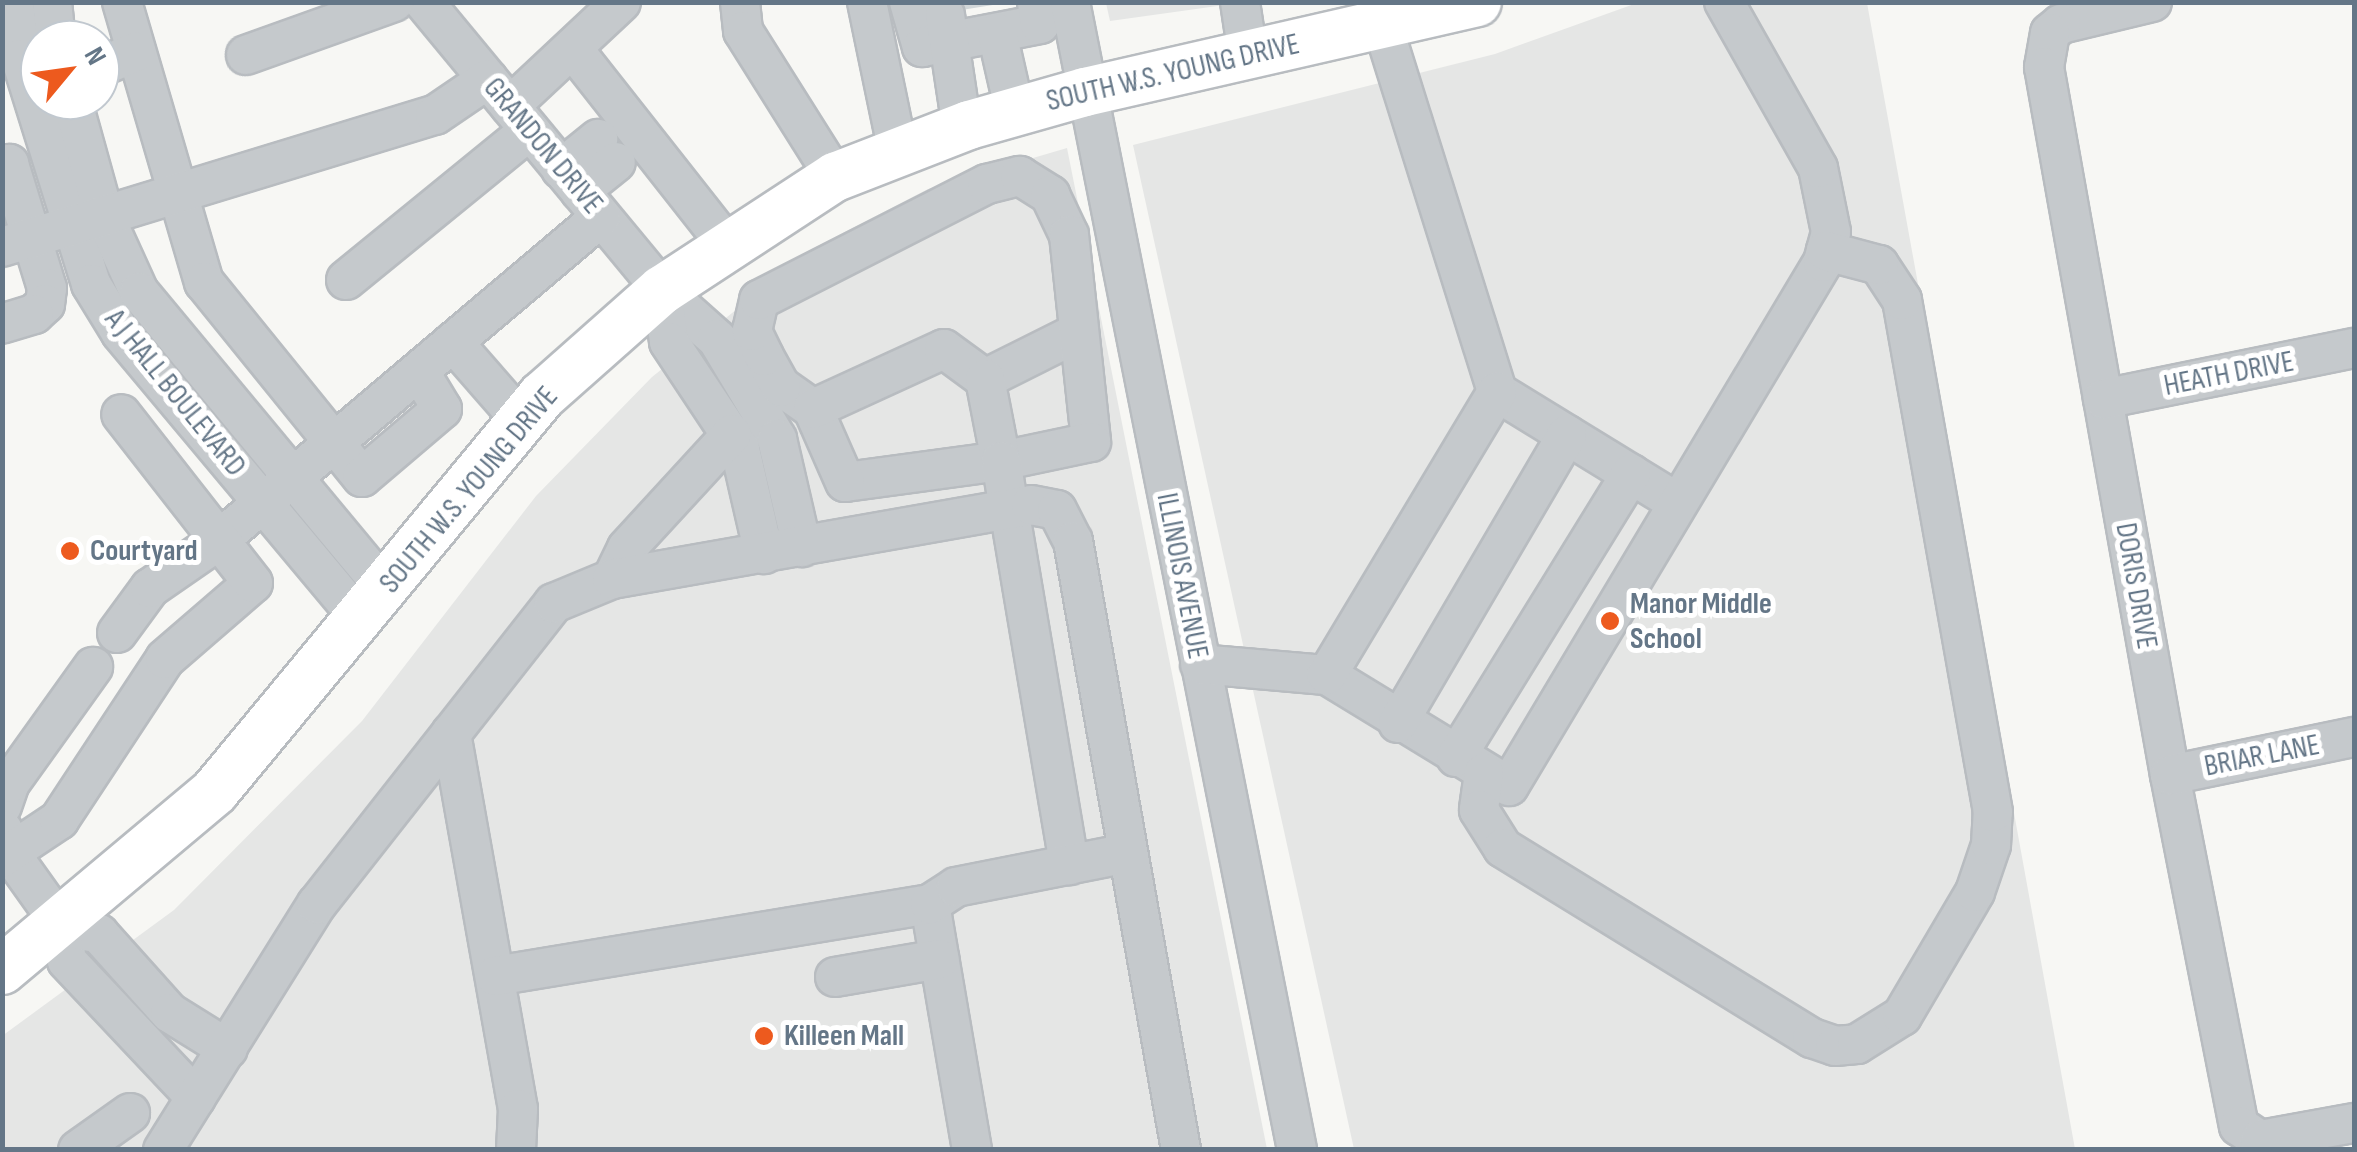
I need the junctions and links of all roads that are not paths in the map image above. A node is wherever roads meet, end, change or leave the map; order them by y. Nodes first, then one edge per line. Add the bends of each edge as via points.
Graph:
1 (14, 2) edge
2 (122, 2) edge
3 (394, 2) edge
4 (424, 2) edge
5 (621, 2) edge
6 (740, 2) edge
7 (867, 2) edge
8 (1070, 2) edge
9 (1240, 2) edge
10 (1724, 2) edge
11 (2152, 2) edge
12 (1476, 3) edge
13 (1370, 17) edge
14 (978, 19) edge
15 (573, 49) junction
16 (136, 52) junction
17 (246, 55) dead end
18 (1248, 55) junction
19 (20, 56) edge
20 (120, 59) edge
21 (1085, 92) junction
22 (509, 105) junction
23 (1015, 112) junction
24 (35, 120) edge
25 (74, 120) edge
26 (962, 128) junction
27 (623, 138) junction
28 (898, 152) junction
29 (2, 166) edge
30 (835, 177) junction
31 (177, 190) junction
32 (581, 192) junction
33 (87, 220) junction
34 (17, 242) edge
35 (729, 247) junction
36 (1826, 251) junction
37 (346, 280) dead end
38 (662, 290) junction
39 (2, 324) edge
40 (1077, 333) junction
41 (453, 342) junction
42 (2354, 348) edge
43 (985, 378) junction
44 (171, 392) junction
45 (1497, 392) junction
46 (2103, 399) junction
47 (812, 409) junction
48 (522, 421) junction
49 (732, 434) junction
50 (1567, 435) junction
51 (334, 442) junction
52 (1001, 461) junction
53 (926, 472) junction
54 (1631, 474) junction
55 (292, 477) junction
56 (263, 502) junction
57 (1678, 502) junction
58 (1008, 509) junction
59 (935, 523) junction
60 (219, 540) junction
61 (802, 547) junction
62 (764, 554) junction
63 (612, 579) junction
64 (374, 604) junction
65 (118, 632) dead end
66 (1200, 664) junction
67 (93, 667) dead end
68 (1327, 675) junction
69 (1398, 723) junction
70 (451, 733) junction
71 (2354, 737) edge
72 (1483, 772) junction
73 (2170, 775) junction
74 (5, 789) edge
75 (5, 847) edge
76 (1128, 853) junction
77 (1069, 865) junction
78 (930, 904) junction
79 (62, 926) junction
80 (940, 959) junction
81 (2, 970) edge
82 (494, 976) junction
83 (835, 978) dead end
84 (228, 1049) junction
85 (196, 1098) junction
86 (130, 1113) dead end
87 (2354, 1123) edge
88 (78, 1150) edge
89 (163, 1150) edge
90 (516, 1150) edge
91 (972, 1150) edge
92 (1181, 1150) edge
93 (1297, 1150) edge

1 - 19 street, A J HALL BOULEVARD
2 - 16 street
3 - 17 street
4 - 22 street, GRANDON DRIVE
5 - 15 street
6 - 30 street via 742,31
7 - 28 street
8 - 21 street, ILLINOIS AVENUE
9 - 18 street
10 - 36 street via 1818,168 1829,200
11 - 46 street, DORIS DRIVE via 2074,18 2050,33 2044,67
12 - 13 main road, SOUTH W.S. YOUNG DRIVE
13 - 18 main road, SOUTH W.S. YOUNG DRIVE
13 - 45 street
14 - 23 street
14 - 26 street
15 - 22 street
15 - 27 street
16 - 20 street
16 - 31 street
18 - 21 main road, SOUTH W.S. YOUNG DRIVE
21 - 23 main road, SOUTH W.S. YOUNG DRIVE
21 - 66 street, ILLINOIS AVENUE
22 - 31 street via 435,114
22 - 32 street, GRANDON DRIVE
22 - 37 street
23 - 26 main road, SOUTH W.S. YOUNG DRIVE
24 - 33 street, A J HALL BOULEVARD
25 - 33 street, A J HALL BOULEVARD
26 - 28 main road, SOUTH W.S. YOUNG DRIVE
27 - 32 street
27 - 35 street
28 - 30 main road, SOUTH W.S. YOUNG DRIVE
29 - 34 street via 10,164
30 - 35 main road, SOUTH W.S. YOUNG DRIVE
31 - 33 street
31 - 51 street via 204,282
32 - 38 street, GRANDON DRIVE
32 - 41 street
33 - 34 street
33 - 44 street, A J HALL BOULEVARD via 91,284
33 - 55 street, A J HALL BOULEVARD
34 - 39 street via 45,304
35 - 38 main road, SOUTH W.S. YOUNG DRIVE
36 - 57 street
36 - 72 street via 1880,265 1902,300 1992,812 1991,845 1975,892 1902,1016 1857,1044 1812,1038 1502,848 1479,810
38 - 48 main road, SOUTH W.S. YOUNG DRIVE
38 - 49 street via 670,342
38 - 61 street, GRANDON DRIVE via 703,322 758,400 777,439
40 - 43 street
40 - 47 street via 1081,317 1061,208 1041,186 1020,176 987,184 776,287 752,306 752,331 781,388
40 - 52 street via 1090,442
41 - 48 street
41 - 51 street
42 - 46 street, HEATH DRIVE
43 - 47 street via 944,349
43 - 52 street
44 - 56 street, A J HALL BOULEVARD
44 - 60 street via 125,420
45 - 50 street
45 - 68 street
46 - 73 street, DORIS DRIVE
47 - 53 street via 846,482
48 - 64 main road, SOUTH W.S. YOUNG DRIVE
49 - 62 street via 752,487
49 - 63 street via 627,548
50 - 54 street
50 - 69 street
51 - 55 street
52 - 53 street
52 - 58 street
53 - 59 street
54 - 57 street
54 - 72 street
55 - 56 street, A J HALL BOULEVARD
55 - 64 street, A J HALL BOULEVARD
56 - 60 street
56 - 64 street, A J HALL BOULEVARD
57 - 72 street
58 - 59 street
58 - 76 street via 1046,507 1066,521
58 - 77 street
59 - 61 street
60 - 65 street via 150,588
60 - 75 street via 252,583 166,658 127,708 71,806
61 - 62 street
62 - 63 street
63 - 70 street via 554,604
64 - 79 main road, SOUTH W.S. YOUNG DRIVE via 216,791
66 - 68 street
66 - 93 street, ILLINOIS AVENUE
67 - 74 street
68 - 69 street
69 - 72 street
70 - 82 street
70 - 84 street via 317,904
71 - 73 street, BRIAR LANE
73 - 87 street, DORIS DRIVE via 2233,1112 2247,1135 2274,1140
75 - 79 street
76 - 77 street
76 - 92 street
77 - 78 street via 956,887
78 - 80 street
78 - 82 street
79 - 81 main road, SOUTH W.S. YOUNG DRIVE
79 - 84 street via 99,934 170,1013
79 - 85 street via 68,962
80 - 83 street
80 - 91 street
82 - 90 street via 518,1109
84 - 85 street
85 - 89 street
86 - 88 street

